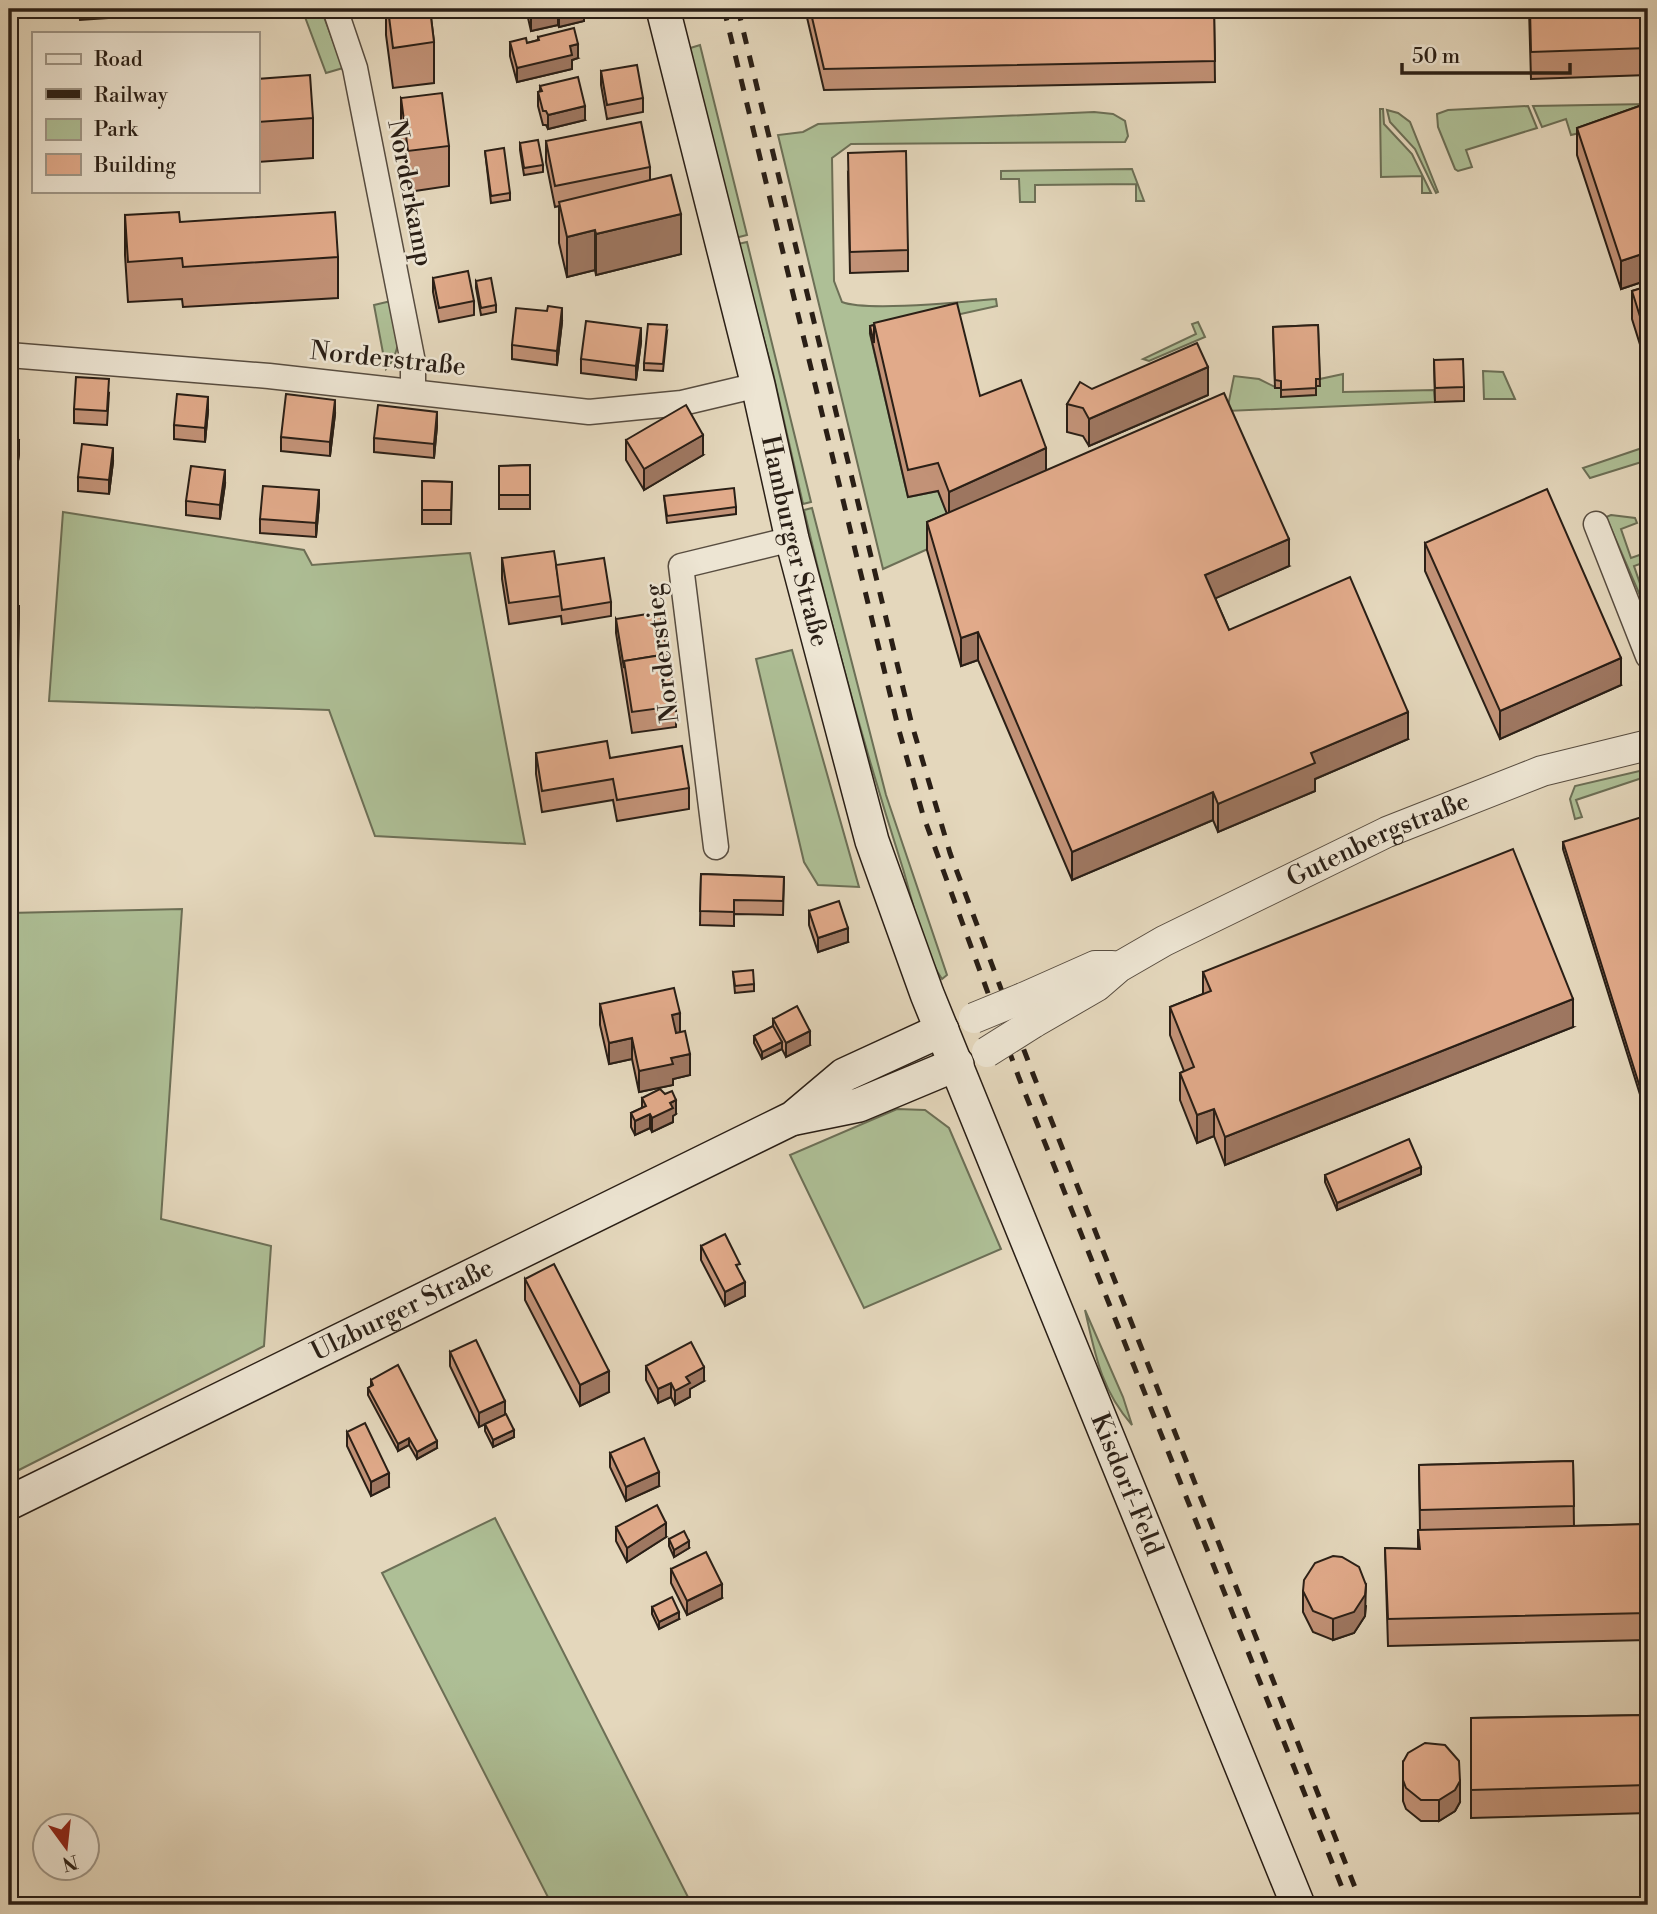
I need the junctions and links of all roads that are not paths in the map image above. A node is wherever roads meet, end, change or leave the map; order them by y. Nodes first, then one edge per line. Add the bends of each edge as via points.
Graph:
1 (335, 9) edge
2 (663, 9) edge
3 (9, 355) edge
4 (758, 385) junction
5 (413, 392) junction
6 (1596, 524) dead end
7 (792, 540) junction
8 (1648, 656) edge
9 (1648, 745) edge
10 (716, 847) dead end
11 (1028, 1010) junction
12 (943, 1030) junction
13 (972, 1058) junction
14 (793, 1118) junction
15 (9, 1503) edge
16 (1298, 1905) edge

1 - 5 street, Norderkamp via 355,68 413,362
2 - 4 main road, Hamburger Straße
3 - 5 street, Norderstraße
4 - 5 street, Norderstraße via 682,403 589,412
4 - 7 main road, Hamburger Straße
6 - 8 street
7 - 10 street, Norderstieg via 681,566
7 - 12 main road, Hamburger Straße via 872,842
9 - 11 street, Gutenbergstraße via 1542,771 1387,832 1283,880 1119,967 1095,966
11 - 12 street, Gutenbergstraße, bridge via 974,1017
11 - 13 street, Gutenbergstraße, bridge
12 - 13 main road, Hamburger Straße
12 - 14 main road, Ulzburger Straße via 844,1075
13 - 14 main road, Ulzburger Straße via 859,1105
13 - 16 main road, Kisdorf-Feld
14 - 15 main road, Ulzburger Straße

